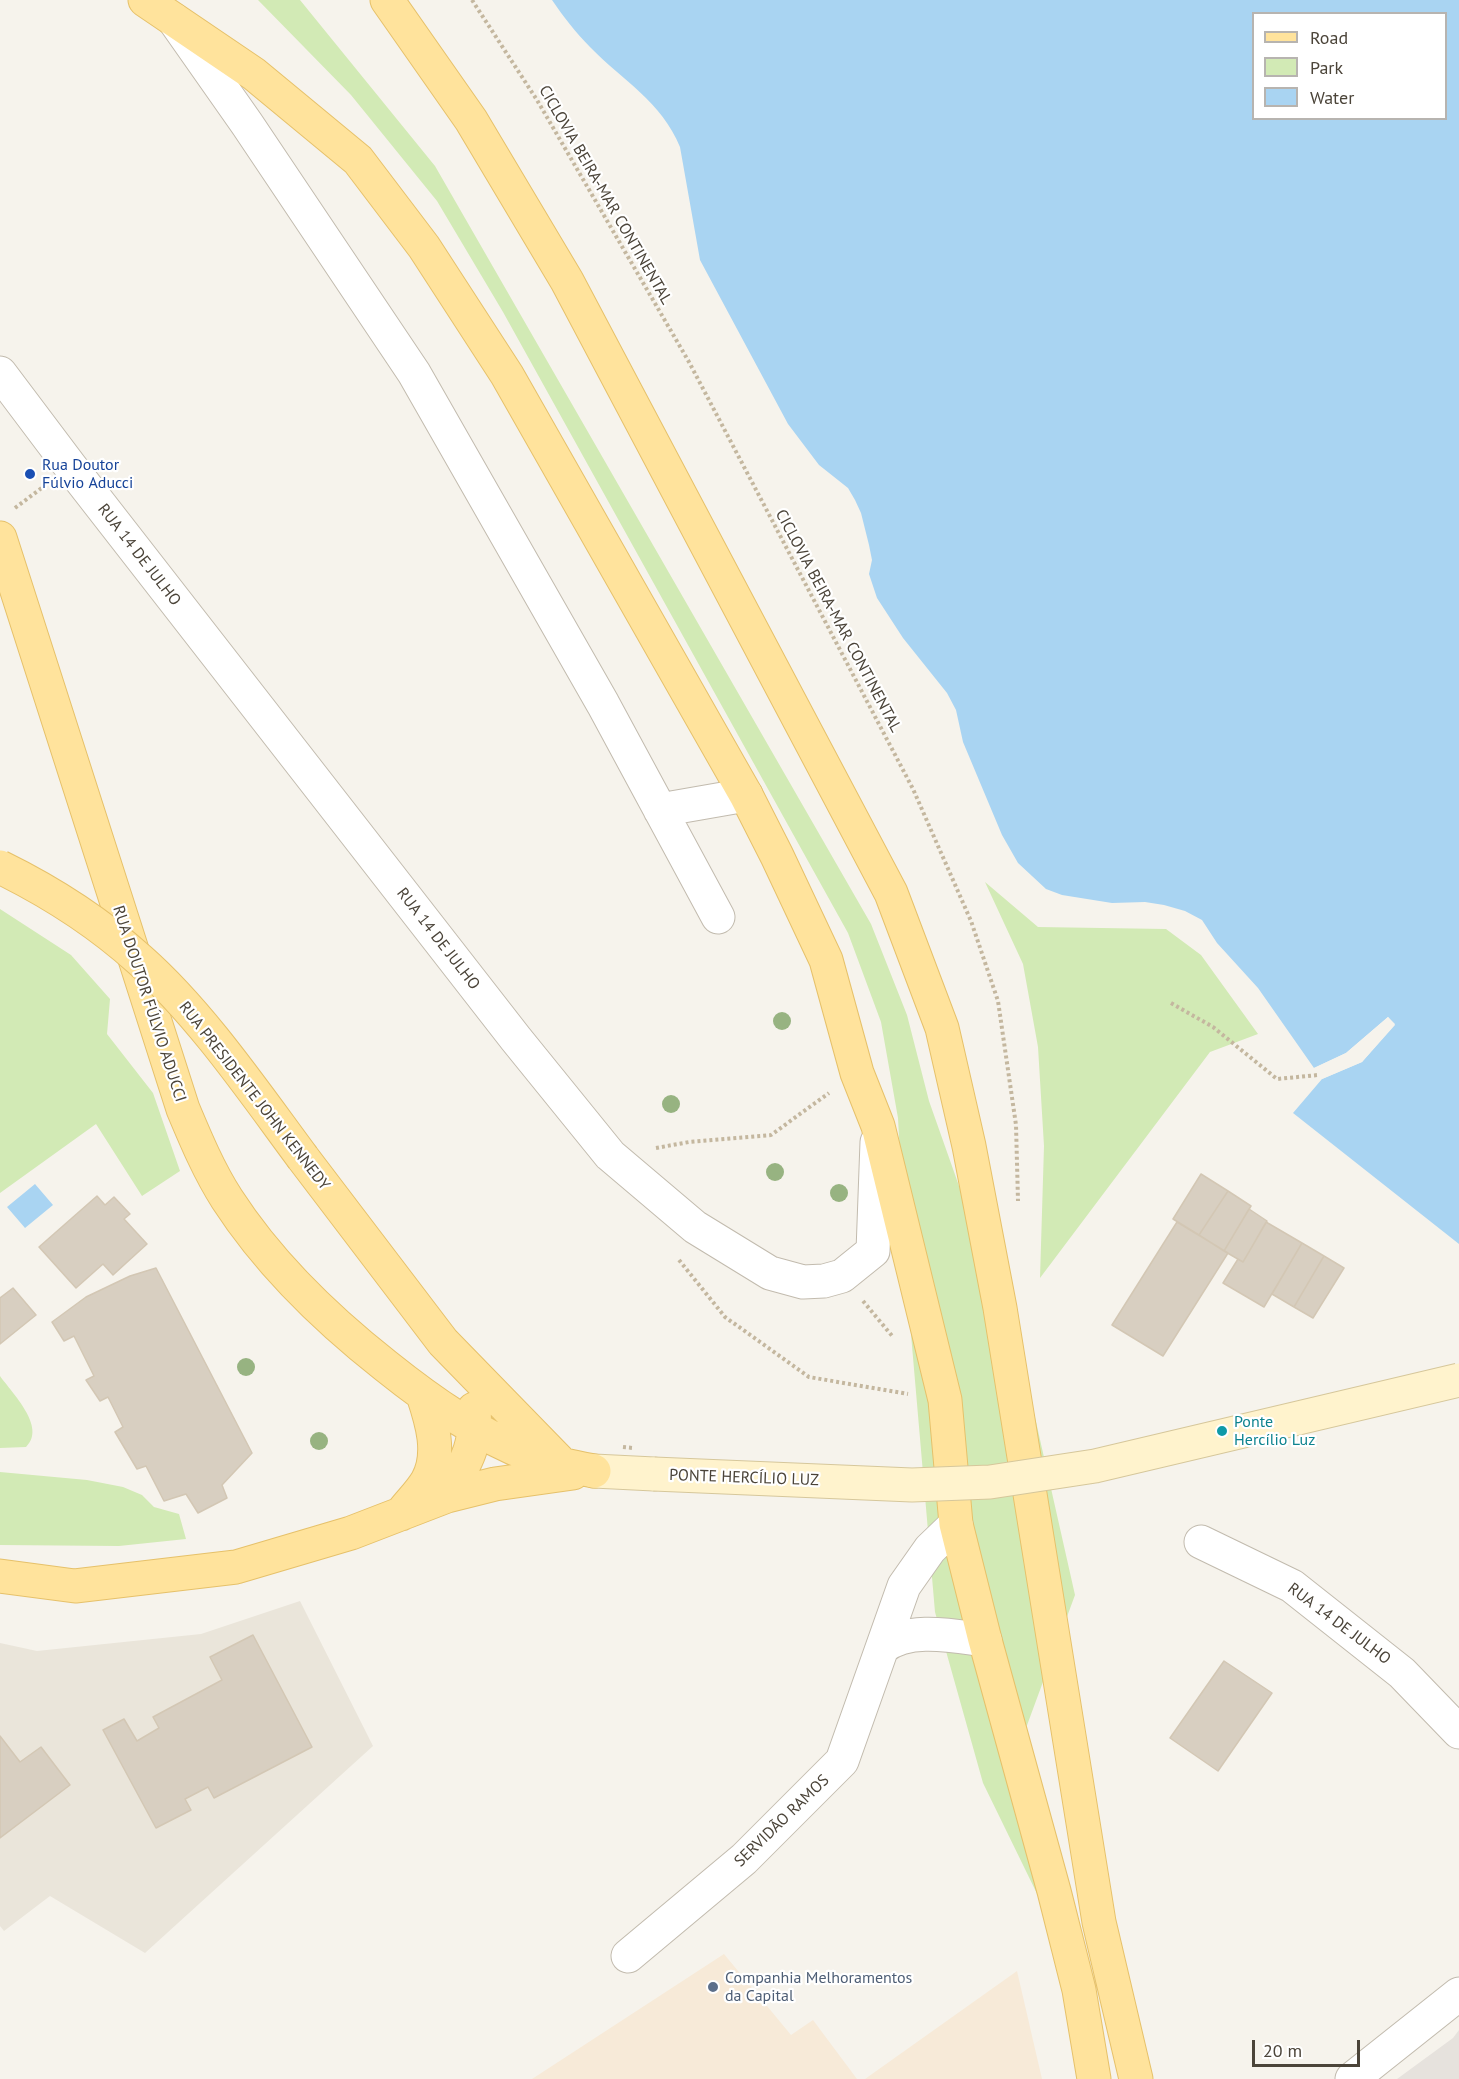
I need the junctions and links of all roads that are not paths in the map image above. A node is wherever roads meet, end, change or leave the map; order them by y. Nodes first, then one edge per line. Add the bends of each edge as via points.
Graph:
1 (387, 0) edge
2 (158, 8) edge
3 (0, 373) edge
4 (4, 526) edge
5 (746, 795) junction
6 (660, 810) junction
7 (0, 867) edge
8 (718, 917) dead end
9 (878, 1126) junction
10 (443, 1342) junction
11 (1459, 1380) edge
12 (423, 1395) junction
13 (476, 1429) junction
14 (579, 1468) junction
15 (447, 1496) junction
16 (400, 1514) junction
17 (956, 1524) junction
18 (1201, 1542) dead end
19 (0, 1576) edge
20 (985, 1640) junction
21 (882, 1648) junction
22 (1459, 1732) edge
23 (628, 1956) dead end
24 (1459, 1994) edge
25 (1094, 2079) edge
26 (1136, 2079) edge
27 (1352, 2079) edge

1 - 26 main road via 471,120 567,281 891,893 942,1028 1000,1308 1099,1922
2 - 5 main road via 254,74 358,160 424,247 507,375
2 - 6 street via 247,124 414,373
3 - 9 street, RUA 14 DE JULHO via 610,1155 695,1227 770,1273 803,1282 824,1281 842,1276 873,1251
4 - 12 main road, RUA DOUTOR FÚLVIO ADUCCI via 180,1098 200,1150 226,1198 266,1253 314,1304
5 - 6 street
5 - 9 main road via 826,960 857,1073
6 - 8 street
7 - 10 main road, RUA PRESIDENTE JOHN KENNEDY, bridge via 91,920 142,961 185,1006
9 - 17 main road via 945,1400
10 - 13 main road, RUA PRESIDENTE JOHN KENNEDY via 474,1405
10 - 14 main road, RUA PRESIDENTE JOHN KENNEDY
11 - 14 main road, PONTE HERCÍLIO LUZ, bridge via 1095,1466 990,1482 912,1485 649,1461
12 - 13 main road, RUA DOUTOR FÚLVIO ADUCCI
12 - 16 main road via 434,1429 434,1457 428,1480
13 - 14 main road, RUA DOUTOR FÚLVIO ADUCCI via 534,1456
13 - 15 main road, RUA PRESIDENTE JOHN KENNEDY via 469,1457
14 - 15 main road, PONTE HERCÍLIO LUZ
15 - 16 main road, PONTE HERCÍLIO LUZ
16 - 19 main road, PONTE HERCÍLIO LUZ via 351,1533 236,1567 75,1586
17 - 20 main road
17 - 21 street, SERVIDÃO RAMOS via 930,1550 904,1586
18 - 22 street, RUA 14 DE JULHO via 1292,1586 1402,1672
20 - 21 street via 910,1636 891,1640
20 - 25 main road via 1076,1979
21 - 23 street, SERVIDÃO RAMOS via 842,1761 744,1859
24 - 27 street

